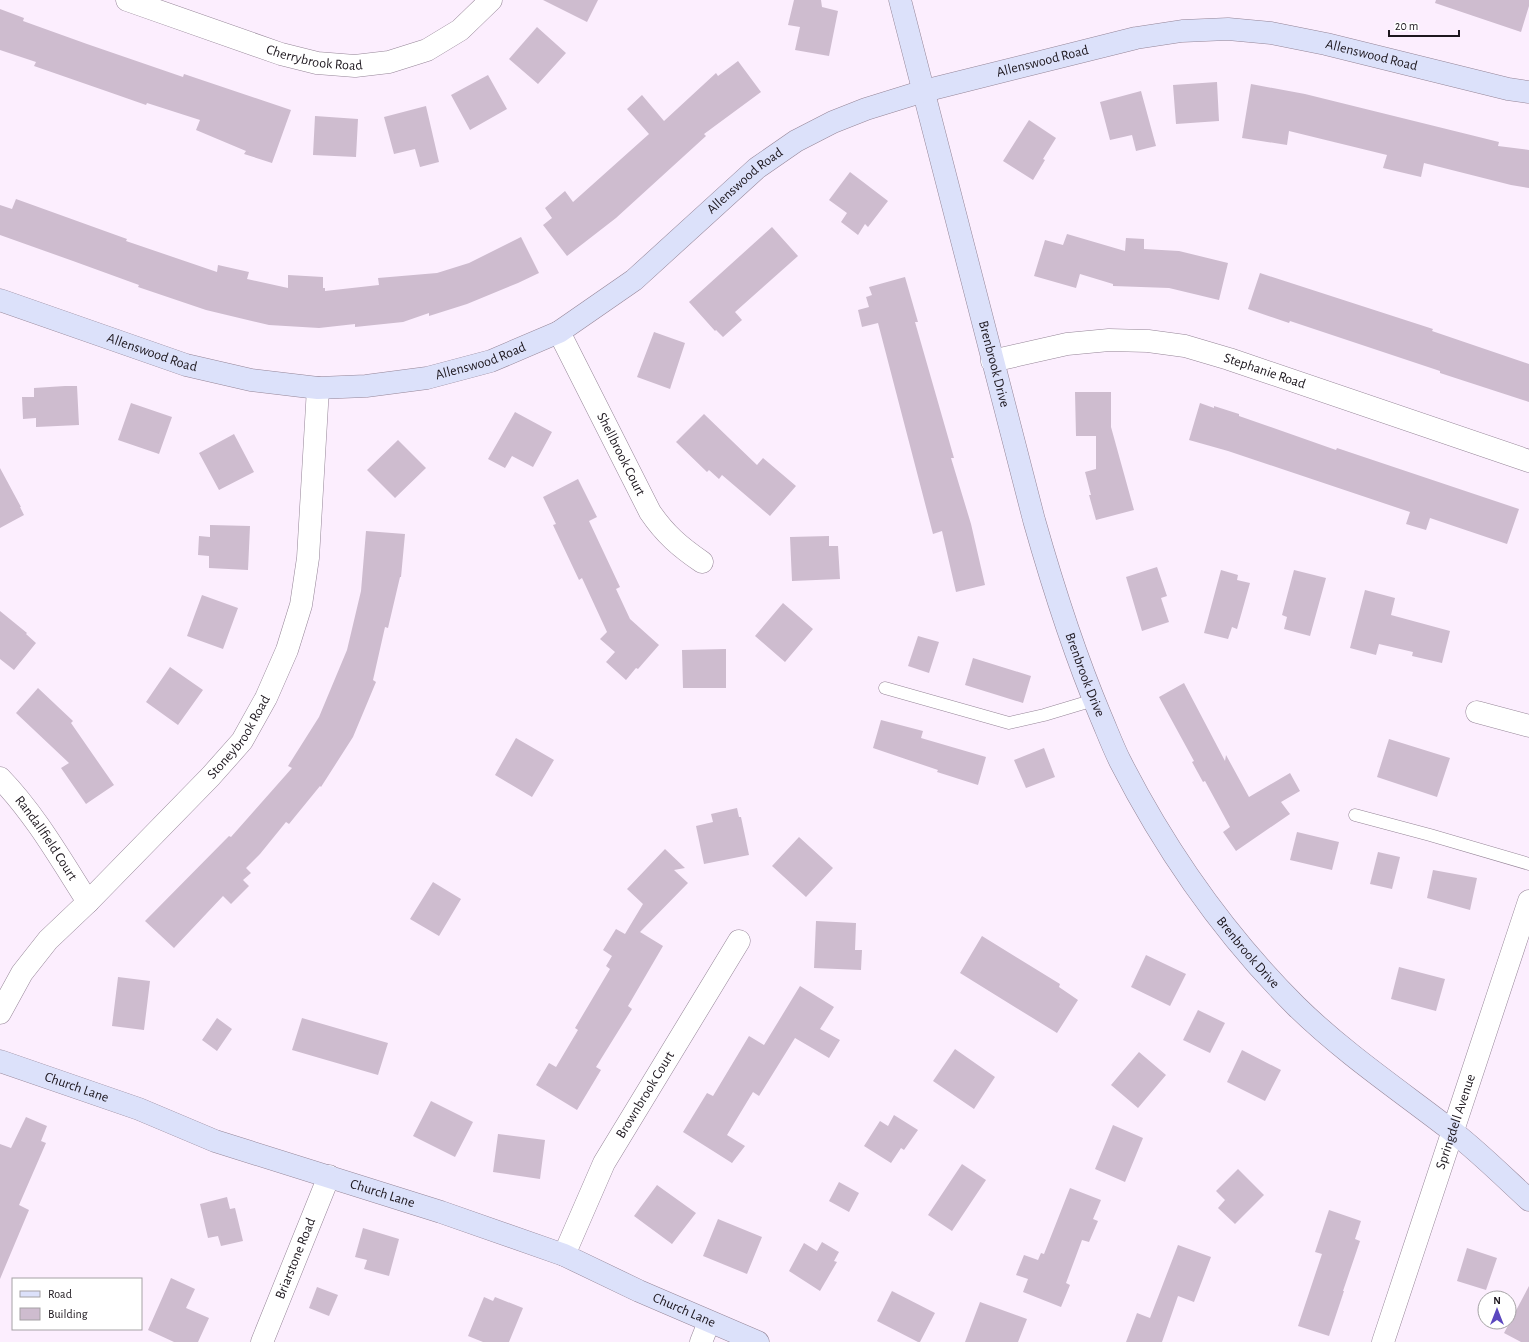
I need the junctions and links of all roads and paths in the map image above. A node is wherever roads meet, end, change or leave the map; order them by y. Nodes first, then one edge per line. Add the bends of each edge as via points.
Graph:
1 (127, 0) edge
2 (491, 0) edge
3 (900, 0) edge
4 (924, 91) junction
5 (1529, 92) edge
6 (0, 300) edge
7 (559, 332) junction
8 (992, 361) junction
9 (318, 388) junction
10 (1529, 461) edge
11 (702, 562) dead end
12 (885, 688) dead end
13 (1094, 700) junction
14 (1477, 712) dead end
15 (1529, 726) edge
16 (0, 778) edge
17 (1355, 815) dead end
18 (1529, 864) edge
19 (1529, 901) edge
20 (88, 902) junction
21 (740, 941) dead end
22 (0, 1013) edge
23 (0, 1061) edge
24 (1453, 1132) junction
25 (329, 1176) junction
26 (1529, 1200) edge
27 (564, 1255) junction
28 (709, 1322) junction
29 (262, 1342) edge
30 (701, 1342) edge
31 (758, 1342) edge
32 (1383, 1342) edge

1 - 2 street, Cherrybrook Road via 281,54 317,63 355,66 389,62 427,50 460,30
3 - 4 street, Brenbrook Drive
4 - 5 street, Allenswood Road via 1136,38 1182,31 1228,29 1271,33 1326,44
4 - 7 street, Allenswood Road via 866,109 796,141 758,168 634,280
4 - 8 street, Brenbrook Drive
6 - 9 street, Allenswood Road via 186,365 251,380
7 - 9 street, Allenswood Road via 491,361 427,378 366,386
7 - 11 street, Shellbrook Court via 650,512 662,529 682,549
8 - 10 street, Stephanie Road via 1067,344 1109,340 1148,341 1185,346
8 - 13 street, Brenbrook Drive via 1059,606
9 - 20 street, Stoneybrook Road via 308,558 301,605 288,650 266,698 242,741
12 - 13 lane via 1009,723
13 - 24 street, Brenbrook Drive via 1119,759 1158,832 1238,943 1297,1007 1365,1066
14 - 15 street
16 - 20 street, Randallfield Court via 35,821
17 - 18 lane
19 - 24 street, Springdell Avenue
20 - 22 street, Stoneybrook Road via 43,945 22,973
21 - 27 street, Brownbrook Court via 604,1164
23 - 25 street, Church Lane via 139,1109 215,1141
24 - 26 street, Brenbrook Drive
24 - 32 street, Springdell Avenue
25 - 27 street, Church Lane
25 - 29 street, Briarstone Road
27 - 28 street, Church Lane
28 - 30 street
28 - 31 street, Church Lane

